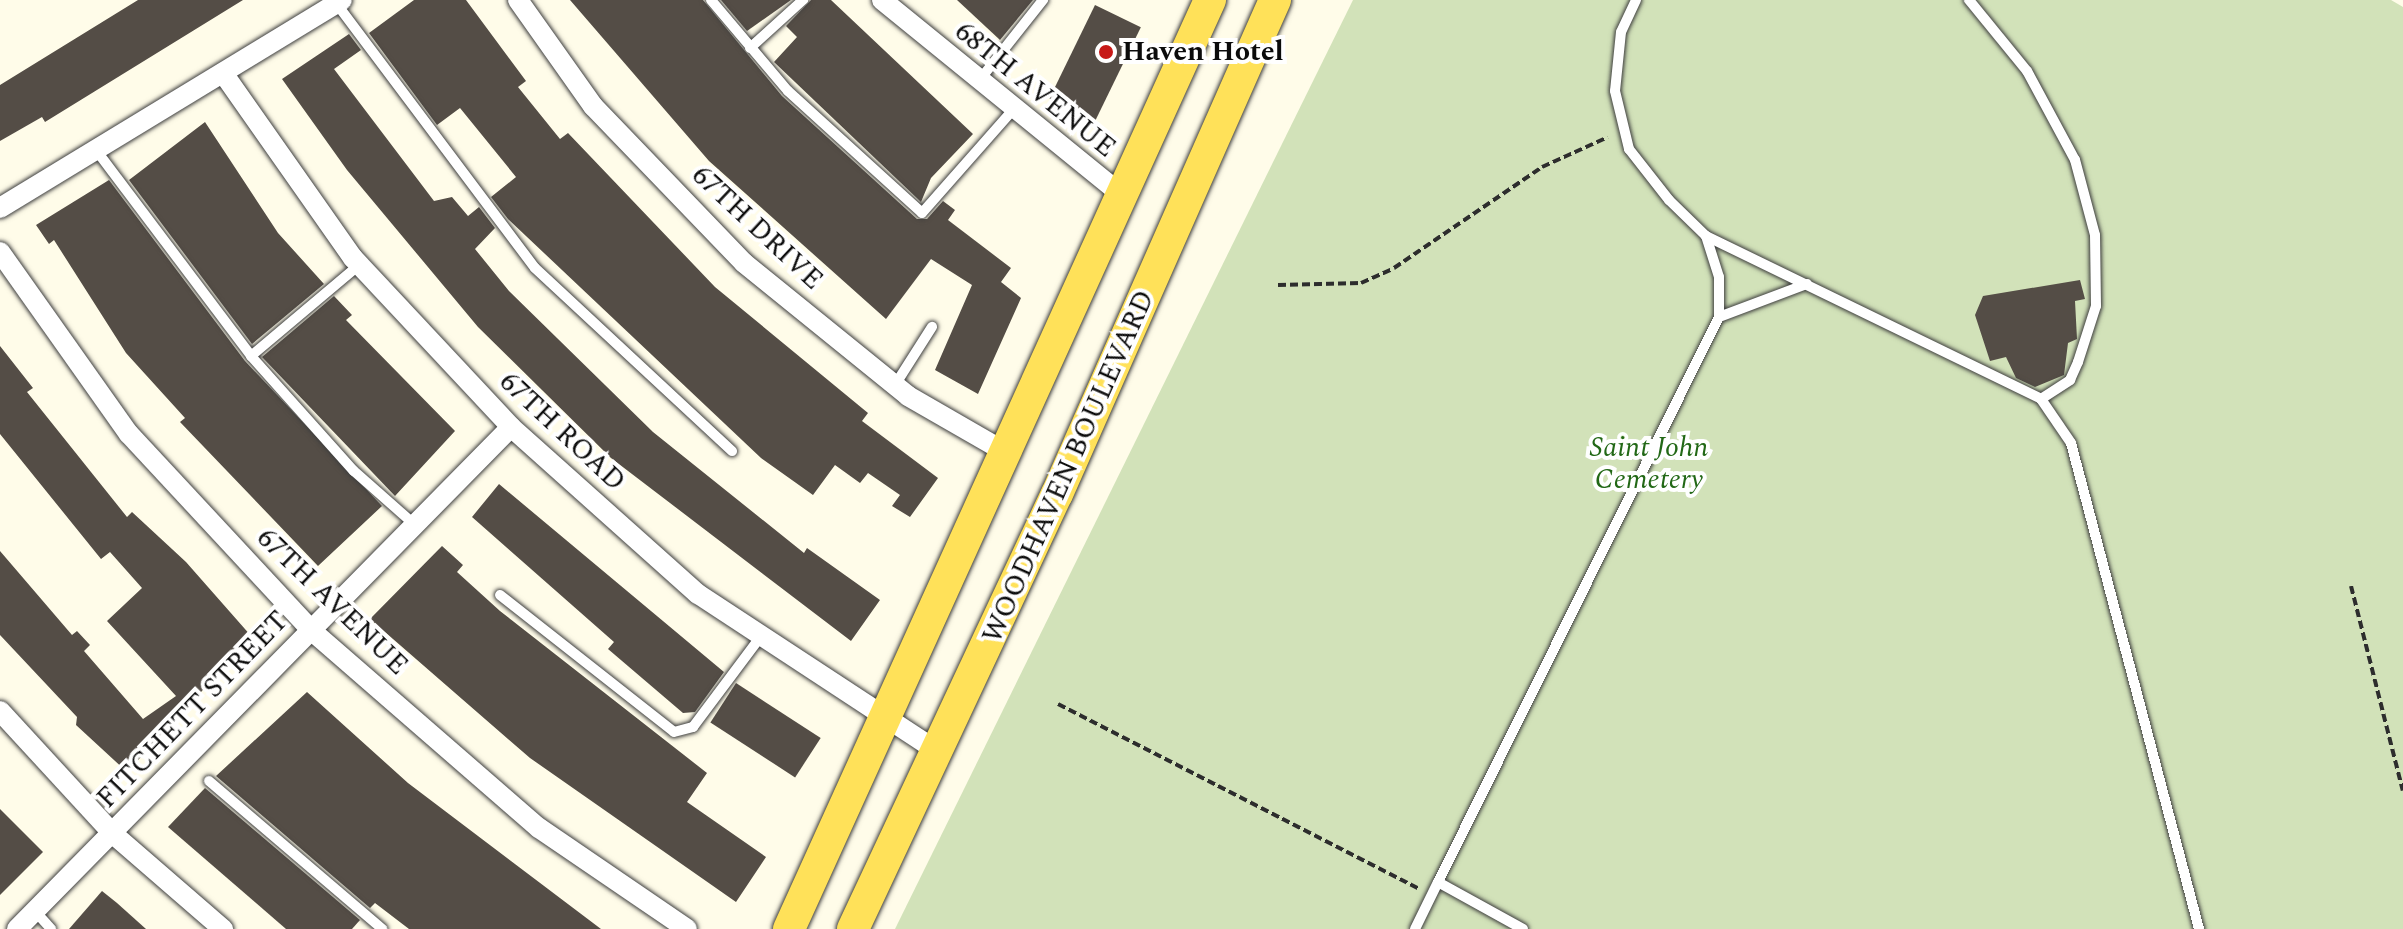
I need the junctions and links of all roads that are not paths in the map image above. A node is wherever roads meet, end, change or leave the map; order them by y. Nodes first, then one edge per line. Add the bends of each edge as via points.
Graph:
1 (518, 0) edge
2 (711, 0) edge
3 (803, 0) edge
4 (882, 0) edge
5 (1043, 0) edge
6 (1210, 0) edge
7 (1275, 0) edge
8 (1636, 0) edge
9 (1969, 0) edge
10 (339, 2) edge
11 (750, 48) junction
12 (223, 73) junction
13 (977, 84) junction
14 (1012, 111) junction
15 (96, 150) junction
16 (1118, 192) junction
17 (0, 208) edge
18 (1706, 236) junction
19 (0, 252) edge
20 (359, 265) junction
21 (1807, 284) junction
22 (1719, 317) junction
23 (932, 327) dead end
24 (251, 356) junction
25 (895, 385) junction
26 (2041, 399) junction
27 (511, 427) junction
28 (1002, 450) junction
29 (732, 451) dead end
30 (415, 525) junction
31 (500, 595) dead end
32 (311, 630) junction
33 (761, 636) junction
34 (0, 711) edge
35 (884, 717) junction
36 (940, 753) junction
37 (209, 781) dead end
38 (112, 833) junction
39 (1438, 882) junction
40 (35, 911) junction
41 (369, 919) junction
42 (17, 929) edge
43 (51, 929) edge
44 (223, 929) edge
45 (361, 929) edge
46 (382, 929) edge
47 (687, 929) edge
48 (789, 929) edge
49 (853, 929) edge
50 (1415, 929) edge
51 (1523, 929) edge
52 (2199, 929) edge

1 - 25 street, 67TH DRIVE via 593,106 744,263
2 - 11 lane
3 - 11 lane
4 - 13 street, 68TH AVENUE
5 - 13 lane
6 - 16 main road
7 - 36 main road, WOODHAVEN BOULEVARD
8 - 18 lane via 1621,32 1615,91 1625,129 1637,159
9 - 26 lane via 2027,71 2075,160 2095,235 2096,306 2078,362 2070,380
10 - 12 street
10 - 29 lane via 535,268
11 - 14 lane via 922,213
12 - 15 street
12 - 20 street, 67TH ROAD
13 - 14 street, 68TH AVENUE
14 - 16 street, 68TH AVENUE
15 - 17 street
15 - 24 lane
16 - 28 main road
18 - 21 lane
18 - 22 lane via 1719,277
19 - 32 street, 67TH AVENUE via 129,434
20 - 24 lane
20 - 27 street, 67TH ROAD
21 - 22 lane
21 - 26 lane
22 - 39 lane
23 - 25 lane
24 - 30 lane via 354,471
25 - 28 street, 67TH DRIVE
26 - 52 lane via 2071,443
27 - 30 street, FITCHETT STREET
27 - 33 street, 67TH ROAD via 698,594
28 - 35 main road
30 - 32 street, FITCHETT STREET
31 - 33 lane via 674,732 693,727
32 - 38 street, FITCHETT STREET
32 - 47 street, 67TH AVENUE via 539,828
33 - 35 street, 67TH ROAD
34 - 38 street
35 - 36 street, 67TH ROAD
35 - 48 main road
36 - 49 main road, WOODHAVEN BOULEVARD
37 - 41 lane
38 - 40 street, FITCHETT STREET
38 - 44 street
39 - 50 lane
39 - 51 lane
40 - 42 street, FITCHETT STREET
40 - 43 lane
41 - 45 lane
41 - 46 lane

